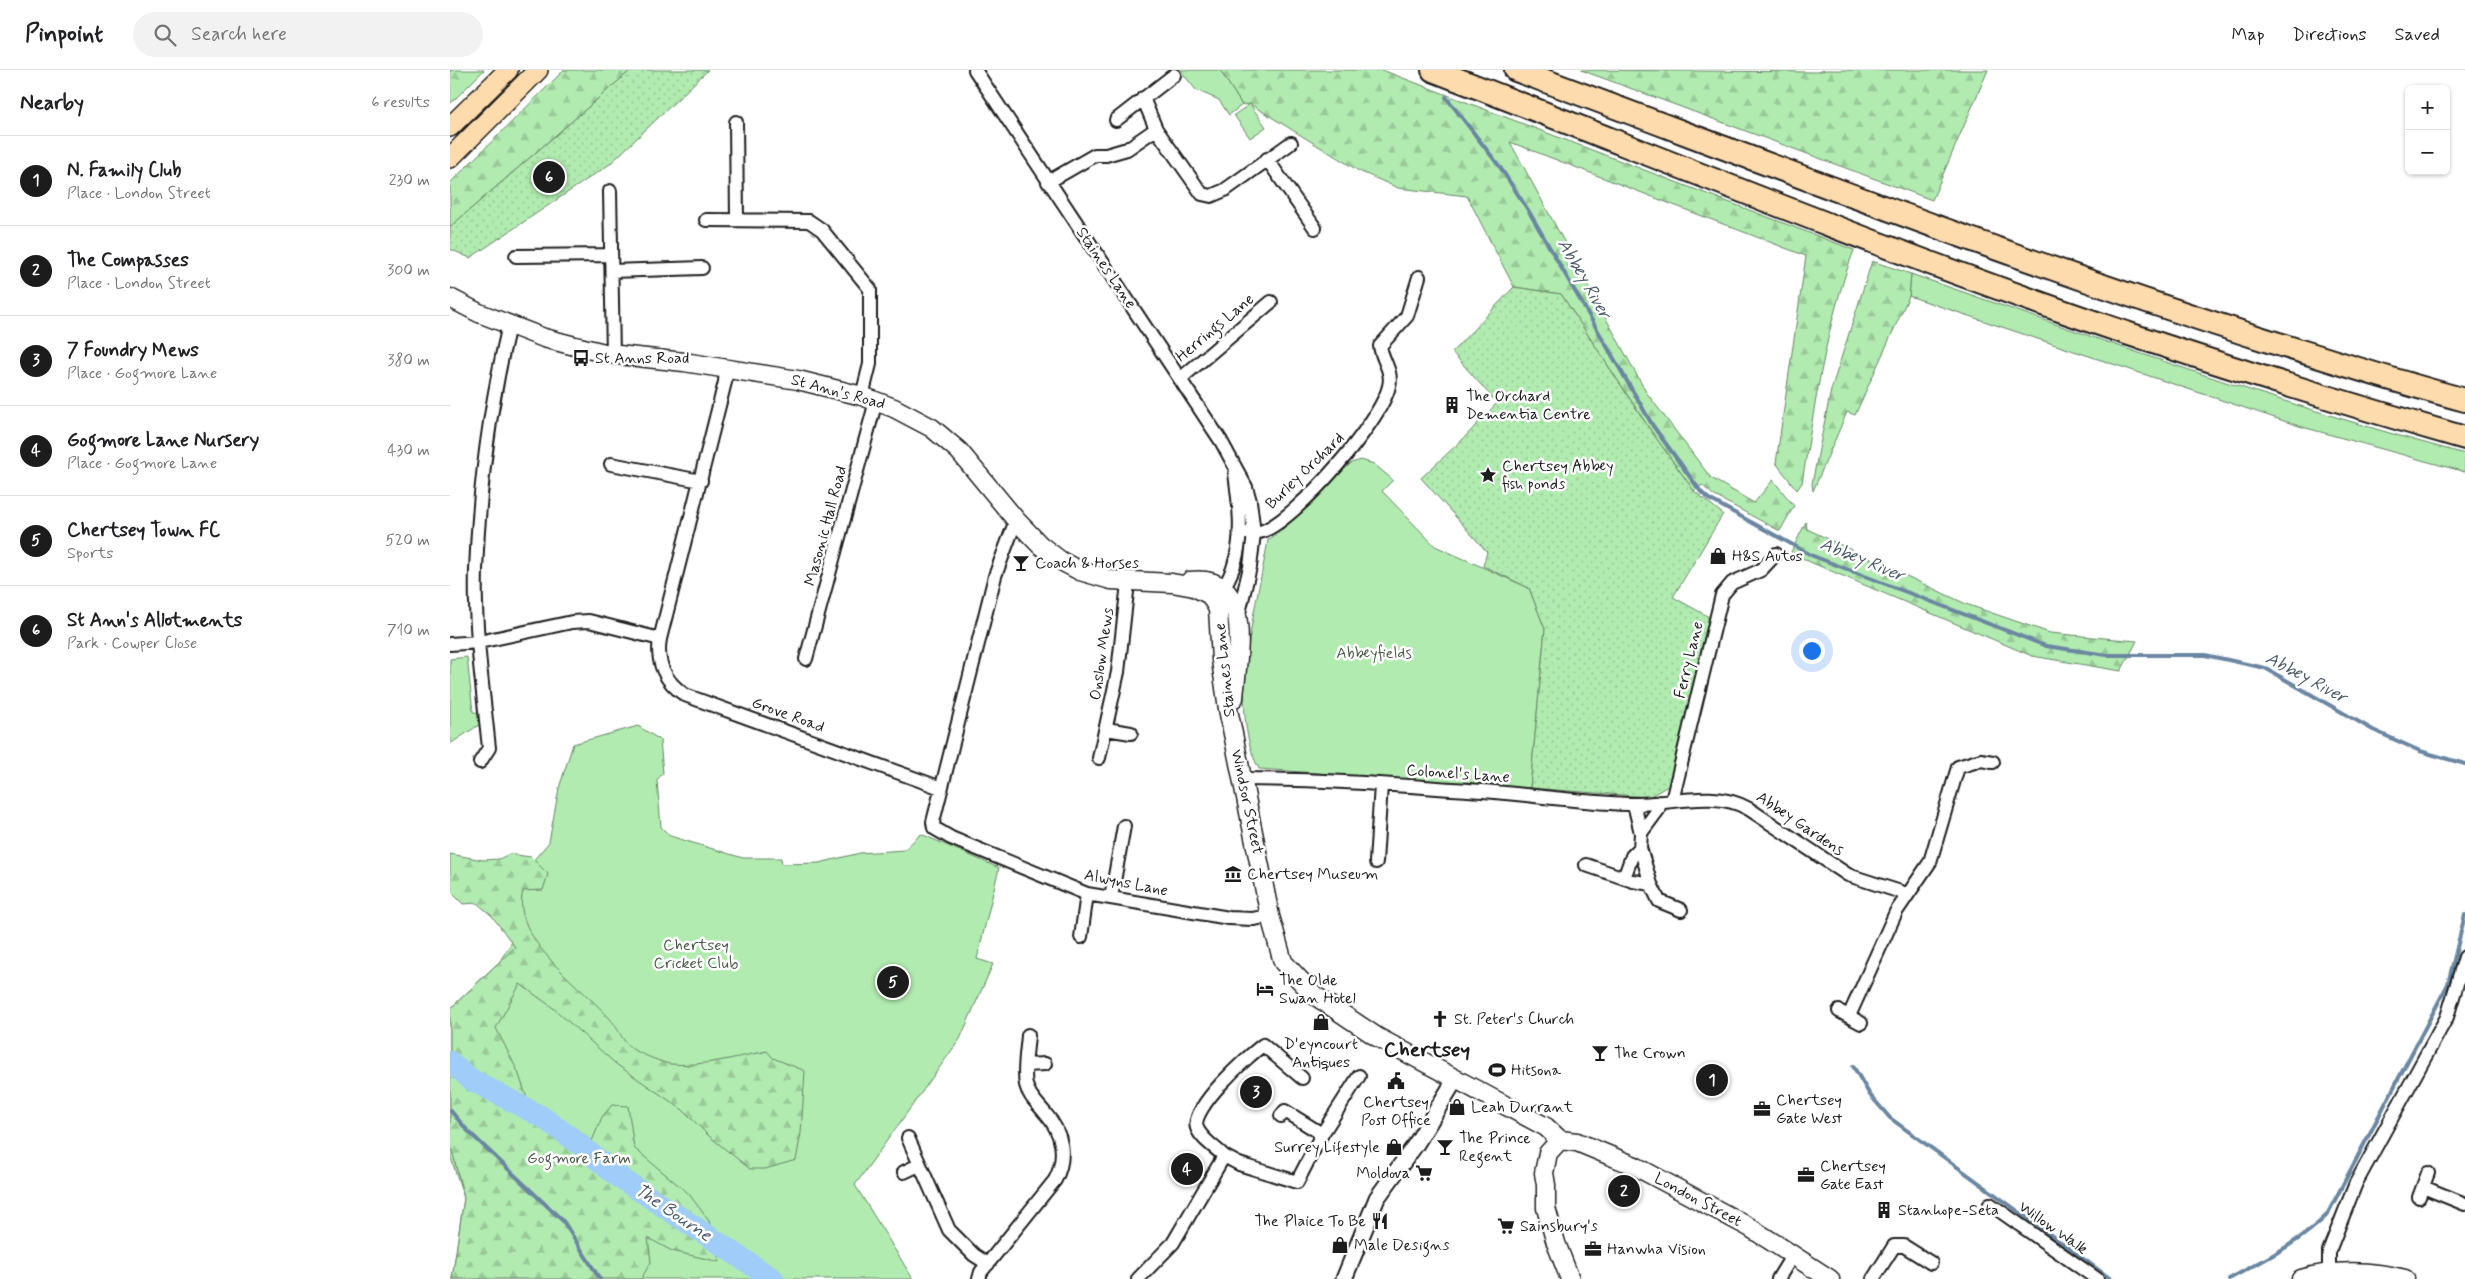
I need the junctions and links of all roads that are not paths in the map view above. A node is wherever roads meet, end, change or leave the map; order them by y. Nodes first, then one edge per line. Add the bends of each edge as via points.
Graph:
1 (508, 70) edge
2 (538, 70) edge
3 (975, 70) edge
4 (1433, 70) edge
5 (1516, 70) edge
6 (1174, 75) dead end
7 (1143, 98) junction
8 (1116, 120) dead end
9 (736, 122) dead end
10 (450, 127) edge
11 (1156, 129) junction
12 (1291, 143) dead end
13 (450, 158) edge
14 (1268, 159) junction
15 (1048, 182) junction
16 (610, 191) dead end
17 (706, 220) dead end
18 (737, 220) junction
19 (1314, 228) dead end
20 (611, 255) junction
21 (516, 256) dead end
22 (702, 268) dead end
23 (612, 271) junction
24 (1418, 278) dead end
25 (450, 298) edge
26 (1271, 302) dead end
27 (509, 325) junction
28 (613, 355) junction
29 (726, 368) junction
30 (1180, 379) junction
31 (869, 399) junction
32 (2465, 400) edge
33 (2465, 438) edge
34 (611, 464) dead end
35 (1234, 468) junction
36 (701, 481) junction
37 (1016, 520) junction
38 (1240, 533) junction
39 (1254, 533) junction
40 (1776, 554) dead end
41 (1128, 583) junction
42 (1172, 583) junction
43 (1224, 589) junction
44 (1218, 609) junction
45 (1238, 617) junction
46 (660, 639) junction
47 (479, 642) junction
48 (450, 644) edge
49 (806, 659) dead end
50 (1106, 729) junction
51 (1232, 730) junction
52 (1130, 733) dead end
53 (1099, 758) dead end
54 (480, 762) dead end
55 (1993, 762) dead end
56 (1242, 779) junction
57 (1381, 785) junction
58 (941, 788) junction
59 (1666, 802) junction
60 (1634, 804) junction
61 (1124, 826) dead end
62 (1641, 833) junction
63 (1640, 848) junction
64 (1376, 862) dead end
65 (1586, 865) dead end
66 (1624, 878) junction
67 (1651, 884) junction
68 (1087, 894) junction
69 (1907, 894) junction
70 (1111, 898) junction
71 (1681, 910) dead end
72 (1270, 916) junction
73 (1081, 937) dead end
74 (2465, 957) edge
75 (1861, 1023) dead end
76 (1028, 1035) dead end
77 (1045, 1064) dead end
78 (1026, 1065) junction
79 (1359, 1076) dead end
80 (1302, 1078) dead end
81 (1455, 1080) junction
82 (1281, 1116) dead end
83 (1322, 1134) junction
84 (908, 1138) dead end
85 (1560, 1140) junction
86 (1224, 1156) junction
87 (919, 1166) junction
88 (904, 1172) dead end
89 (2428, 1174) dead end
90 (1990, 1204) dead end
91 (2465, 1204) edge
92 (1792, 1256) junction
93 (1931, 1263) dead end
94 (988, 1264) junction
95 (2329, 1274) junction
96 (979, 1279) edge
97 (1138, 1279) edge
98 (1344, 1279) edge
99 (1570, 1279) edge
100 (1778, 1279) edge
101 (1830, 1279) edge
102 (1873, 1279) edge
103 (2097, 1279) edge
104 (2301, 1279) edge
105 (2406, 1279) edge

1 - 10 main road
2 - 13 main road
3 - 15 street, Staines Lane
4 - 33 highway via 1625,143 1769,203 2034,301 2302,390
5 - 32 highway via 2000,251 2179,312
6 - 7 street
7 - 8 street
7 - 11 street
9 - 18 street
11 - 14 street via 1202,194 1211,196 1225,190
11 - 15 street via 1127,149 1095,155
12 - 14 street
14 - 19 street
15 - 30 street, Staines Lane
16 - 20 street
17 - 18 street, Masonic Hall Road
18 - 31 street, Masonic Hall Road via 814,222 870,289
20 - 21 street
20 - 23 street
22 - 23 street
23 - 28 street
24 - 39 street, Burley Orchard via 1407,316 1380,346 1389,370 1389,387 1367,428 1343,459 1296,506 1264,530
25 - 27 main road, St Ann's Road
26 - 30 street, Herrings Lane
27 - 28 main road, St Ann's Road via 544,338
27 - 47 street via 489,421 481,493 476,571
28 - 29 main road, St Ann's Road
29 - 31 main road, St Ann's Road via 798,380
29 - 36 street, Grove Road
30 - 35 street, Staines Lane via 1221,441
31 - 37 main road, St Ann's Road via 914,417 959,451
31 - 49 street, Masonic Hall Road
34 - 36 street
35 - 38 street, Staines Lane
35 - 39 street, Staines Lane via 1246,486
36 - 46 street, Grove Road
37 - 41 main road, St Ann's Road via 1061,561 1094,576
37 - 58 street via 995,576
38 - 39 street, Burley Orchard
38 - 43 street, Staines Lane via 1235,564
39 - 45 street, Staines Lane
40 - 59 street, Ferry Lane via 1761,570 1732,583 1722,595
41 - 42 main road, St Ann's Road
41 - 50 street, Onslow Mews via 1118,672
42 - 43 main road, St Ann's Road via 1198,580
42 - 44 main road, St Ann's Road via 1205,592
43 - 44 street, Staines Lane
43 - 45 main road, Staines Lane via 1234,601
44 - 51 main road, Staines Lane via 1221,660
45 - 51 main road, Staines Lane
46 - 47 street via 589,621
46 - 58 street, Grove Road via 660,663 670,684 685,695
47 - 48 street
47 - 54 street via 489,748
50 - 52 street
50 - 53 street, Onslow Mews
51 - 56 main road, Windsor Street
55 - 69 street via 1981,760 1958,767 1930,862
56 - 57 street, Colonel's Lane
56 - 72 main road, Windsor Street
57 - 60 street, Colonel's Lane
57 - 64 street
58 - 68 street, Alwyns Lane via 934,828
59 - 60 street, Colonel's Lane
59 - 62 street, Ferry Lane
59 - 69 street, Abbey Gardens via 1716,800 1741,804 1848,875
60 - 62 street
61 - 70 street
62 - 63 street
63 - 66 street via 1632,856
63 - 67 street
65 - 66 street
66 - 67 street
67 - 71 street via 1659,901
68 - 70 street, Alwyns Lane
68 - 73 street
69 - 75 street via 1844,1014
70 - 72 street, Alwyns Lane via 1229,918
72 - 81 main road, Windsor Street via 1283,962 1314,995 1377,1037
74 - 95 street via 2447,1017 2356,1182 2329,1251
76 - 78 street
77 - 78 street
78 - 94 street via 1026,1084 1031,1098 1058,1130 1062,1146 1061,1168
79 - 83 street
80 - 86 street via 1263,1045 1229,1074 1201,1110 1197,1129
81 - 85 main road, London Street via 1546,1128
81 - 98 street via 1416,1144 1377,1198
82 - 83 street via 1285,1111
83 - 86 street via 1297,1182 1239,1164
84 - 87 street
85 - 92 main road, London Street via 1577,1142 1635,1166 1749,1228
85 - 99 main road via 1553,1176 1546,1185 1546,1208
86 - 97 street via 1173,1244
87 - 88 street
87 - 94 street via 949,1230
89 - 91 street via 2421,1192
90 - 103 street, Willow Walk
92 - 100 street
92 - 101 main road, London Street
93 - 102 street via 1904,1246 1894,1246
94 - 96 street
95 - 104 main road
95 - 105 main road via 2390,1275

